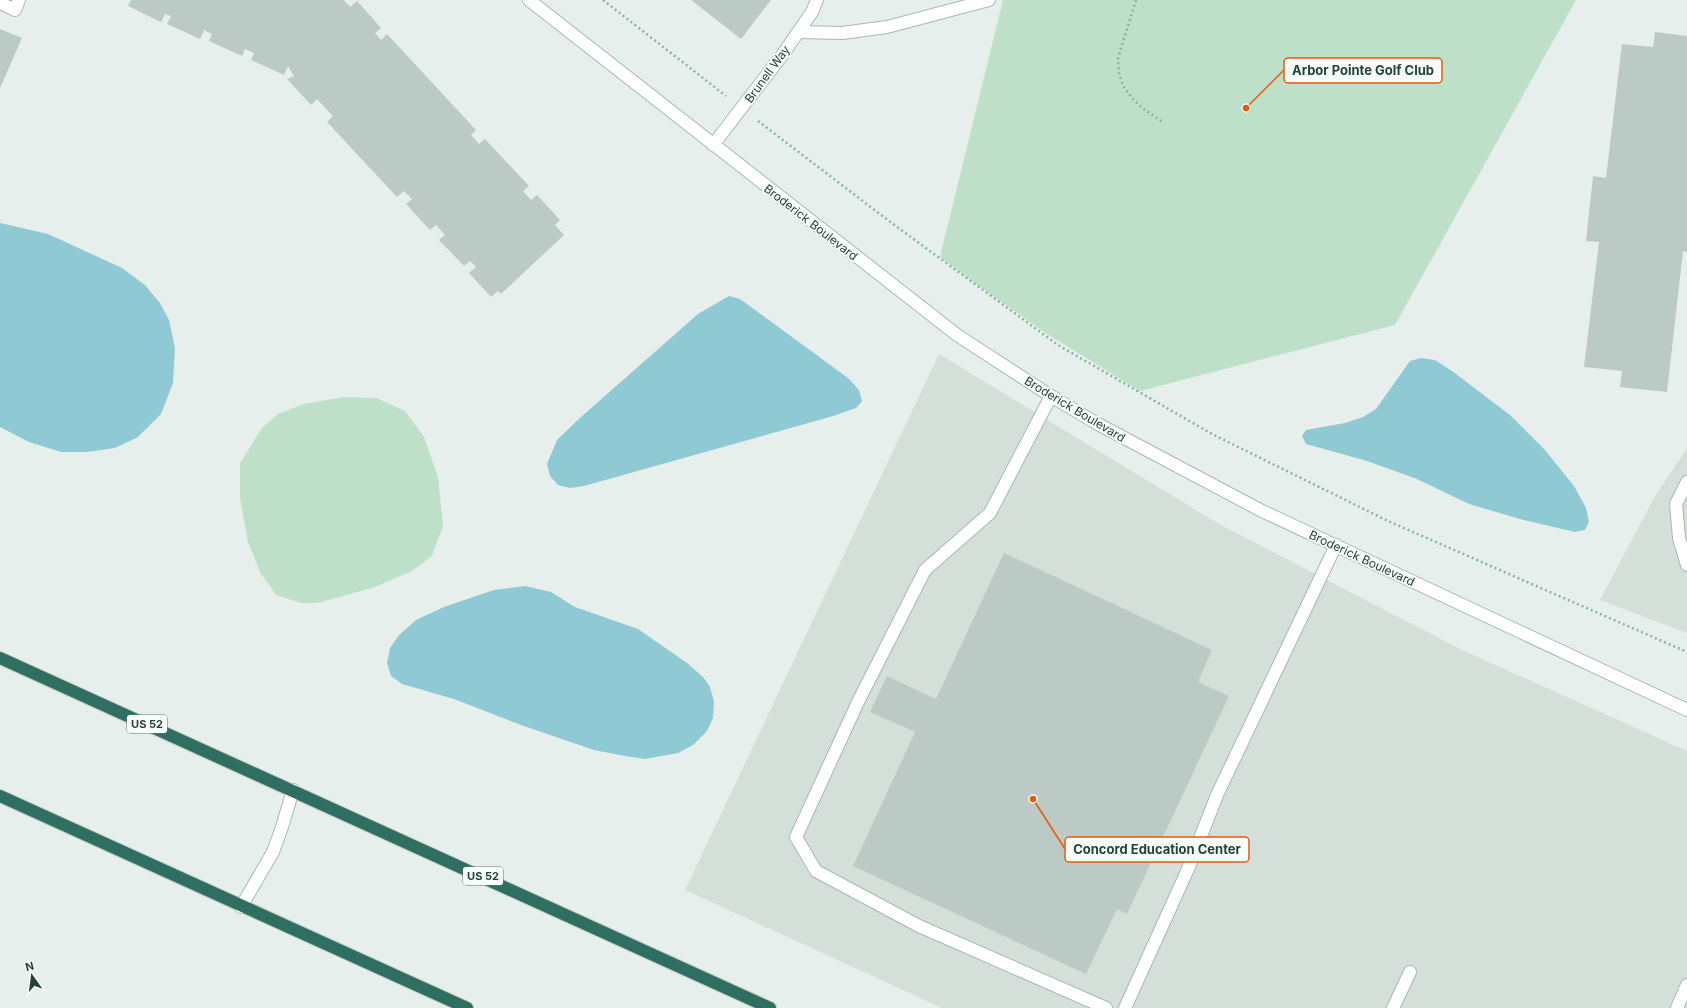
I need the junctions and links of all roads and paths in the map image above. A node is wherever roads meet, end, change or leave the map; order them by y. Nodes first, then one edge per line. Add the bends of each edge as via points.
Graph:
1 (529, 0) edge
2 (603, 0) edge
3 (817, 0) edge
4 (989, 0) edge
5 (1136, 0) edge
6 (0, 3) edge
7 (17, 5) edge
8 (798, 32) junction
9 (742, 108) junction
10 (1164, 123) dead end
11 (713, 145) junction
12 (1051, 396) junction
13 (1687, 482) edge
14 (1336, 545) junction
15 (1687, 565) edge
16 (1687, 652) edge
17 (0, 658) edge
18 (1687, 710) edge
19 (293, 790) junction
20 (0, 796) edge
21 (241, 907) junction
22 (1410, 972) dead end
23 (1687, 985) edge
24 (467, 1008) edge
25 (770, 1008) edge
26 (1106, 1008) edge
27 (1125, 1008) edge
28 (1393, 1008) edge
29 (1677, 1008) edge

1 - 11 street, Broderick Boulevard
2 - 9 path
3 - 8 street, Brunell Way
4 - 8 street via 887,27 842,33
5 - 10 path via 1118,58 1119,73 1123,86 1133,99
6 - 7 street
8 - 9 street, Brunell Way
9 - 11 street, Brunell Way
9 - 16 path via 889,221 1058,345 1212,434 1388,521
11 - 12 street, Broderick Boulevard via 957,335
12 - 14 street, Broderick Boulevard via 1173,465 1262,511
12 - 26 street via 990,513 924,570 858,702 796,837 816,870 919,926
13 - 15 street via 1676,504 1679,538
14 - 18 street, Broderick Boulevard
14 - 27 street via 1217,795 1188,869
17 - 19 highway, US 52
19 - 21 street via 273,852
19 - 25 highway, US 52
20 - 21 highway
21 - 24 highway
22 - 28 street
23 - 29 street

